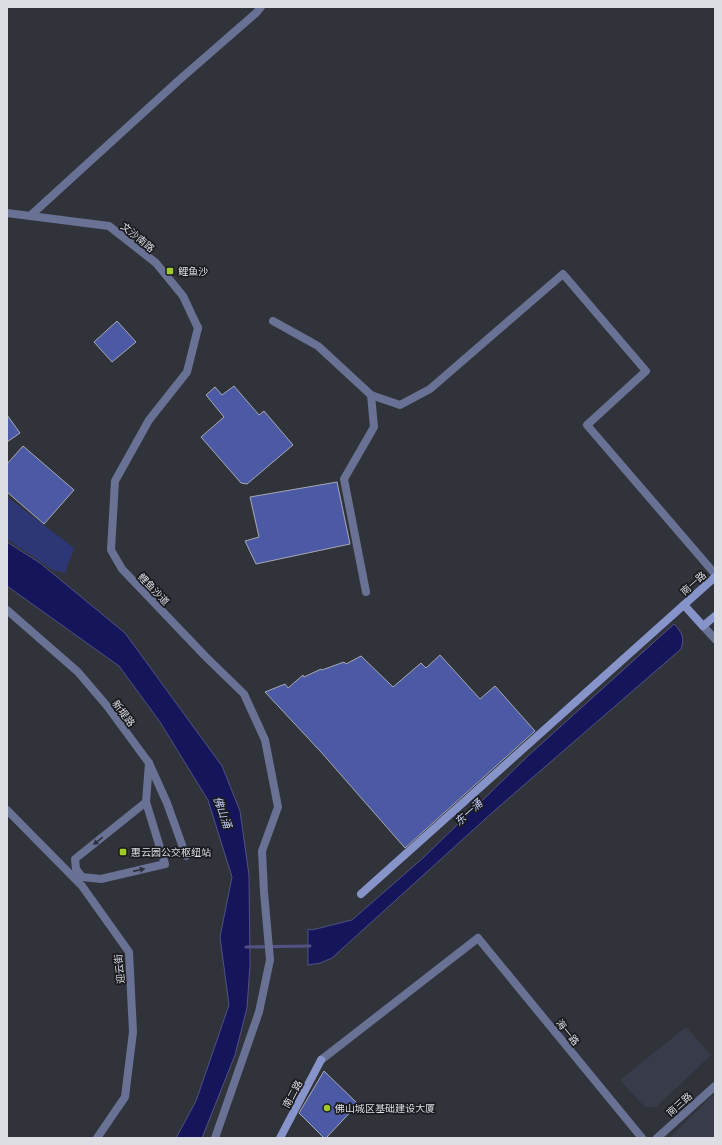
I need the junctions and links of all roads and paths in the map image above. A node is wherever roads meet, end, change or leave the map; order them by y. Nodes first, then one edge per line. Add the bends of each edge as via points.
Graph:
1 (261, 7) edge
2 (7, 213) edge
3 (30, 216) junction
4 (273, 321) dead end
5 (198, 328) joint
6 (371, 395) junction
7 (715, 575) edge
8 (366, 592) dead end
9 (684, 605) junction
10 (7, 610) edge
11 (715, 616) edge
12 (703, 626) junction
13 (715, 639) edge
14 (149, 763) junction
15 (146, 802) junction
16 (7, 810) edge
17 (186, 856) dead end
18 (361, 894) dead end
19 (321, 1060) joint
20 (715, 1086) edge
21 (97, 1138) edge
22 (215, 1138) edge
23 (280, 1138) edge
24 (642, 1138) edge
25 (657, 1138) edge

1 - 3 street
2 - 3 street, 文沙南路
3 - 5 street, 文沙南路 via 109,226 156,263 183,296
4 - 6 street via 318,346
5 - 22 street, 鲤鱼沙道 via 187,372 149,420 115,481 112,550 122,569 244,694 265,740 278,807 262,852 270,960 259,1012
6 - 7 street via 400,405 430,389 563,274 646,371 587,425
6 - 8 street via 374,428 344,479
7 - 9 main road, 南一路
9 - 12 main road
9 - 18 main road, 南一路
10 - 14 street, 新堤路 via 78,672
11 - 12 main road
12 - 13 street
14 - 15 street
14 - 17 street, 新堤路
15 -> 15 street via 75,859 76,869 82,877 101,879 165,864
16 - 21 street, 迎云街 via 82,886 129,952 133,1032 125,1097
19 - 23 main road, 南二路
19 - 24 street, 海一路 via 478,938
20 - 25 street, 南三路

